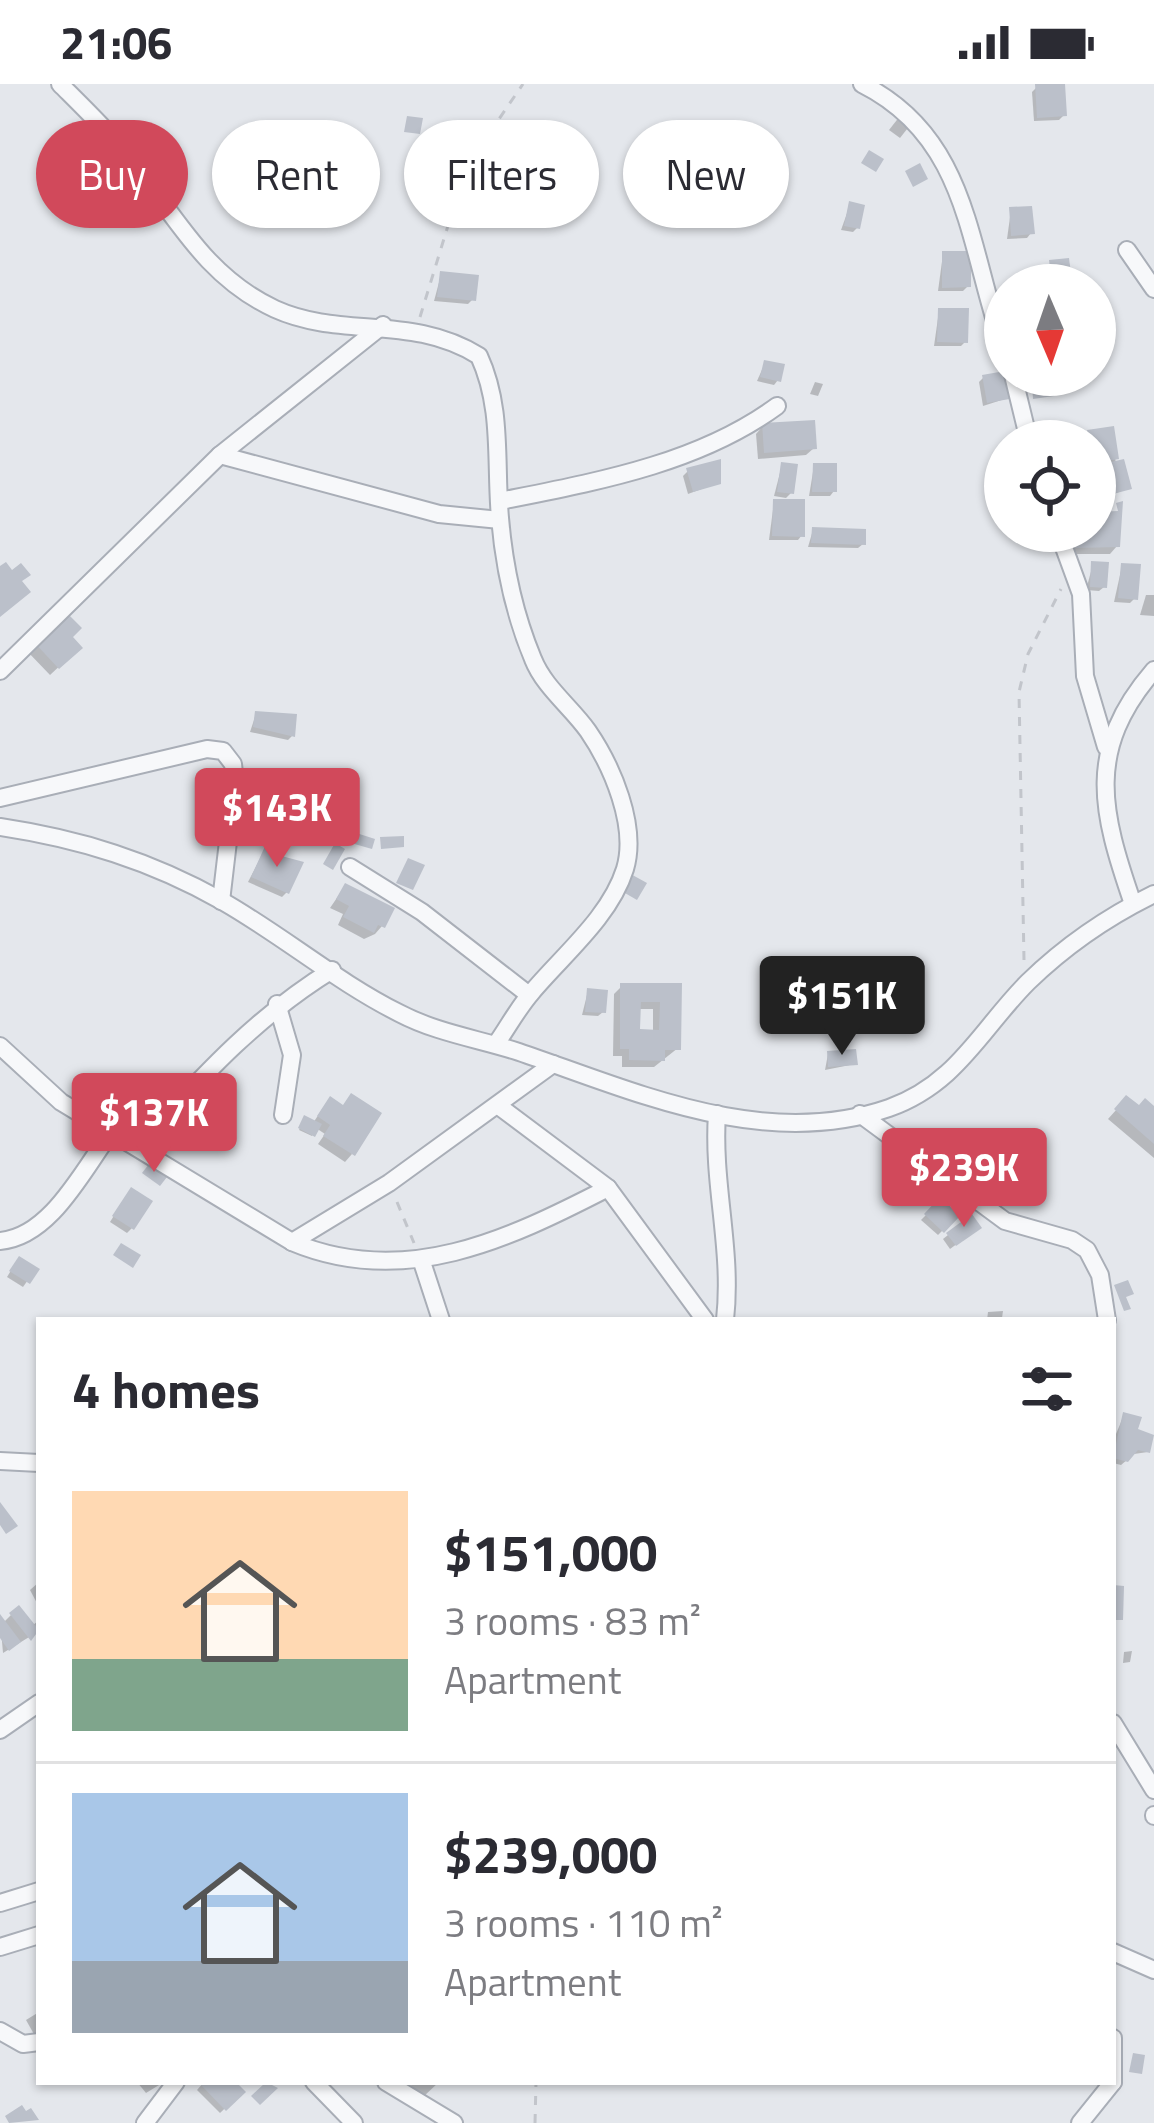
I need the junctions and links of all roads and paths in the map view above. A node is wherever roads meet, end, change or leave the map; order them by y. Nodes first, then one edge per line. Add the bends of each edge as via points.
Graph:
1 (60, 84) edge
2 (523, 84) edge
3 (862, 84) edge
4 (1126, 250) dead end
5 (984, 286) edge
6 (1154, 289) edge
7 (383, 325) junction
8 (417, 330) junction
9 (778, 406) dead end
10 (220, 455) junction
11 (500, 510) junction
12 (1067, 552) edge
13 (1074, 567) junction
14 (1154, 670) edge
15 (0, 671) edge
16 (1107, 748) junction
17 (0, 798) edge
18 (0, 827) edge
19 (350, 867) dead end
20 (1154, 894) edge
21 (221, 901) junction
22 (1133, 904) junction
23 (332, 970) junction
24 (1024, 986) junction
25 (529, 995) junction
26 (277, 1004) junction
27 (496, 1045) junction
28 (0, 1046) edge
29 (553, 1064) junction
30 (500, 1107) junction
31 (717, 1114) junction
32 (860, 1114) junction
33 (284, 1115) dead end
34 (112, 1131) junction
35 (139, 1145) junction
36 (389, 1184) junction
37 (608, 1188) junction
38 (0, 1241) edge
39 (292, 1242) junction
40 (422, 1262) junction
41 (440, 1317) edge
42 (703, 1317) edge
43 (725, 1317) edge
44 (1107, 1317) edge
45 (0, 1461) edge
46 (36, 1463) edge
47 (36, 1705) edge
48 (1116, 1728) edge
49 (0, 1730) edge
50 (1154, 1790) edge
51 (36, 1892) edge
52 (0, 1903) edge
53 (36, 1936) edge
54 (0, 1947) edge
55 (1116, 1953) edge
56 (1154, 1970) edge
57 (0, 2031) edge
58 (36, 2042) edge
59 (174, 2085) edge
60 (317, 2085) edge
61 (391, 2085) edge
62 (536, 2085) edge
63 (1111, 2085) edge
64 (145, 2123) edge
65 (354, 2123) edge
66 (454, 2123) edge
67 (535, 2123) edge
68 (1080, 2123) edge

1 - 7 street via 132,161 202,259 237,287 310,320
2 - 8 path via 466,167
3 - 5 street via 898,105 940,148
4 - 6 street
7 - 8 street
7 - 10 street
8 - 11 street via 479,356 496,409
9 - 11 street via 691,452
10 - 11 street via 440,514
10 - 15 street
11 - 25 street via 519,625 536,667 605,762 628,850 625,872 589,928
12 - 13 street
13 - 16 street via 1085,676
13 - 24 path via 1028,654 1019,692
14 - 16 street via 1120,714
16 - 22 street via 1104,801
17 - 21 street via 207,748 224,752 236,782
18 - 21 street via 93,844
19 - 25 street via 422,911
20 - 22 street
21 - 23 street
22 - 24 street
23 - 26 street
23 - 27 street via 396,1012
24 - 32 street via 947,1078
25 - 27 street
26 - 33 street via 292,1055
26 - 35 street
27 - 29 street
28 - 34 street via 61,1102
29 - 30 street
29 - 31 street via 624,1093
30 - 36 street
30 - 37 street
31 - 32 street
31 - 43 street via 715,1180 730,1263
32 - 44 street via 1006,1221 1087,1250
34 - 35 street
34 - 38 street via 44,1222
35 - 39 street
36 - 39 street
36 - 40 path
37 - 40 street via 496,1241
37 - 42 street
39 - 40 street via 331,1258
40 - 41 street
45 - 46 street
47 - 49 street
48 - 50 street
51 - 52 street
53 - 54 street
55 - 56 street
57 - 58 street
59 - 64 street
60 - 65 street
61 - 66 street
62 - 67 path
63 - 68 street

